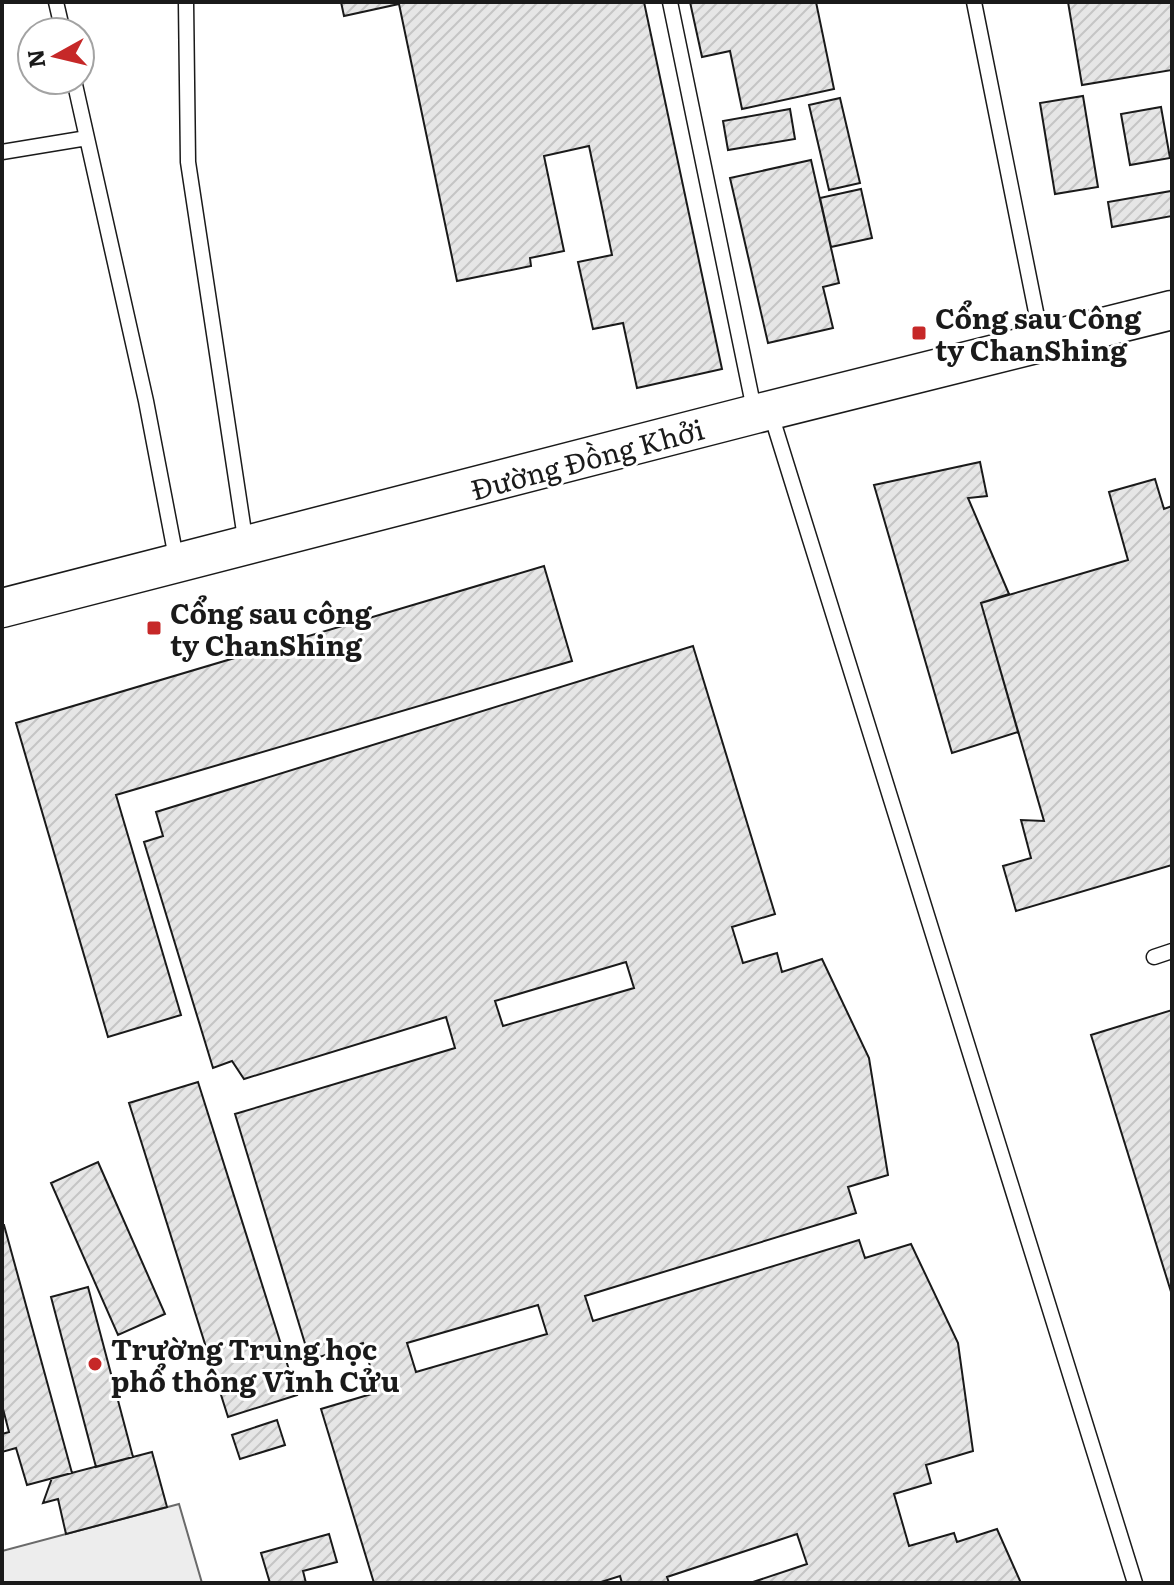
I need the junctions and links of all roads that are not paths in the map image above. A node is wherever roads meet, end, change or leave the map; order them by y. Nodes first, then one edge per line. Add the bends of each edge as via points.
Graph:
1 (186, 2) edge
2 (670, 2) edge
3 (974, 2) edge
4 (78, 96) edge
5 (87, 138) junction
6 (2, 152) edge
7 (1172, 310) edge
8 (1043, 343) junction
9 (762, 412) junction
10 (246, 546) junction
11 (177, 563) junction
12 (2, 608) edge
13 (1172, 951) edge
14 (1154, 957) dead end
15 (1135, 1583) edge

1 - 10 lane via 188,162
2 - 9 lane
3 - 8 lane
4 - 5 lane
5 - 6 lane
5 - 11 lane
7 - 8 main road, Đường Đồng Khởi
8 - 9 main road, Đường Đồng Khởi
9 - 10 main road, Đường Đồng Khởi
9 - 15 lane
10 - 11 main road, Đường Đồng Khởi
11 - 12 main road, Đường Đồng Khởi
13 - 14 lane

